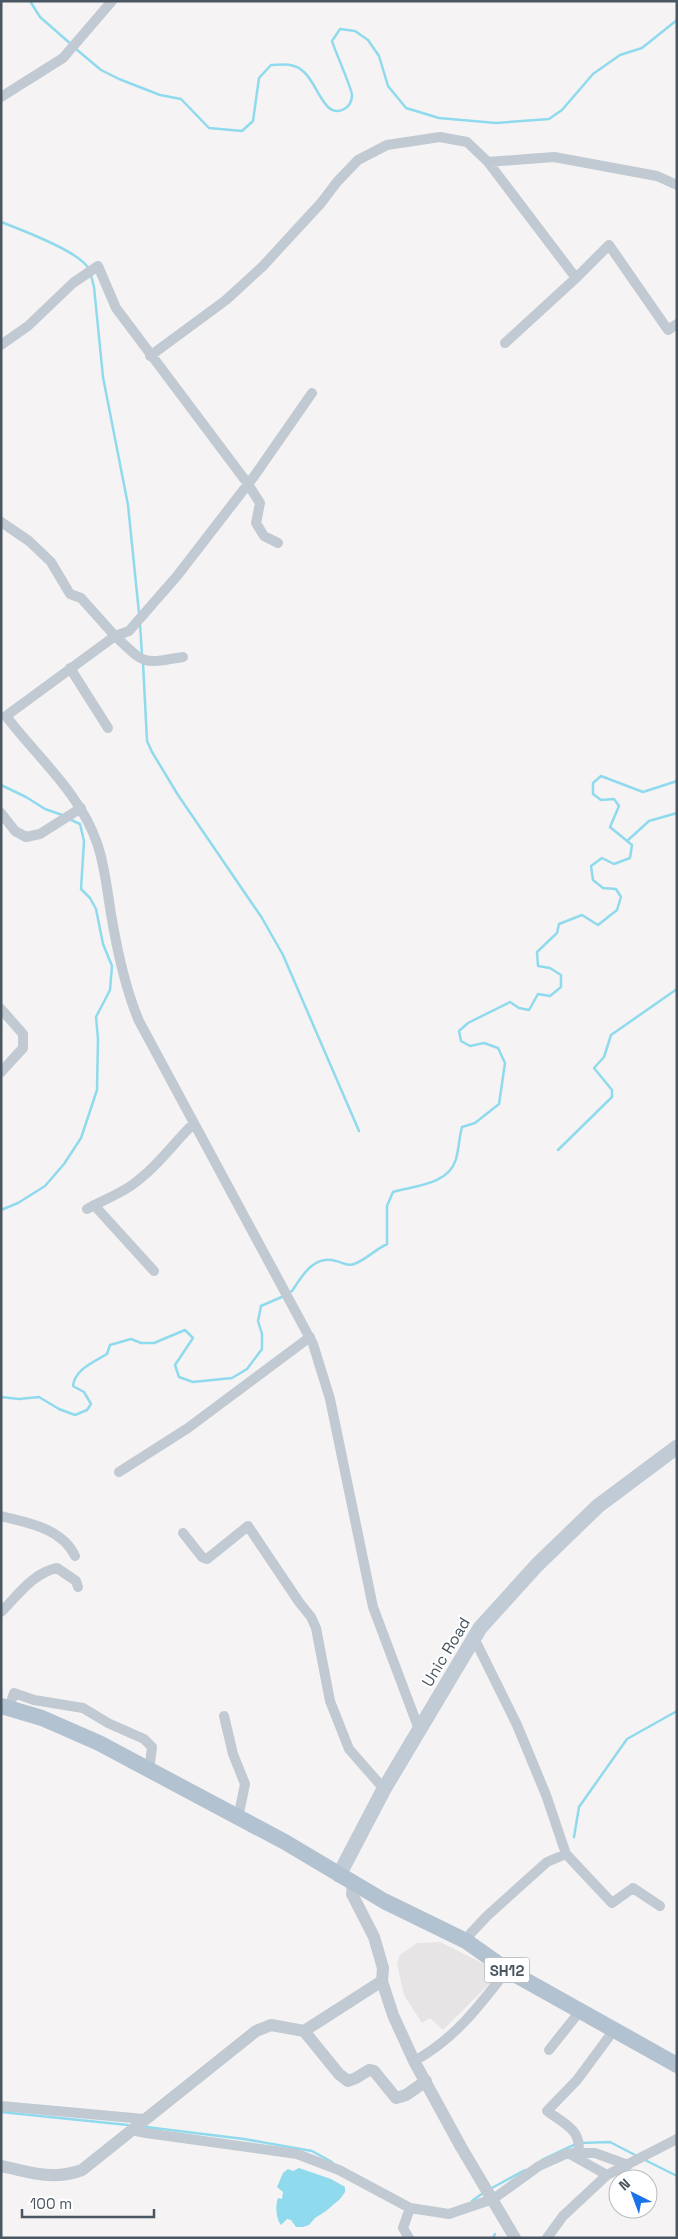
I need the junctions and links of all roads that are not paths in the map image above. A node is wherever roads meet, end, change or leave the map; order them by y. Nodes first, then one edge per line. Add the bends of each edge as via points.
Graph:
1 (112, 1) edge
2 (1, 97) edge
3 (488, 162) junction
4 (677, 185) edge
5 (576, 278) junction
6 (677, 324) edge
7 (505, 343) dead end
8 (1, 345) edge
9 (150, 356) junction
10 (312, 393) dead end
11 (248, 484) junction
12 (1, 522) edge
13 (278, 544) dead end
14 (114, 636) junction
15 (182, 657) dead end
16 (70, 668) junction
17 (108, 728) dead end
18 (78, 810) junction
19 (1, 813) edge
20 (1, 1009) edge
21 (1, 1072) edge
22 (193, 1124) junction
23 (154, 1271) dead end
24 (310, 1337) junction
25 (677, 1447) edge
26 (119, 1472) dead end
27 (1, 1516) edge
28 (183, 1533) dead end
29 (74, 1556) dead end
30 (78, 1587) dead end
31 (1, 1612) edge
32 (474, 1638) junction
33 (5, 1707) edge
34 (224, 1716) dead end
35 (420, 1732) junction
36 (149, 1771) junction
37 (384, 1790) junction
38 (238, 1818) junction
39 (566, 1854) junction
40 (339, 1875) junction
41 (353, 1884) junction
42 (660, 1906) dead end
43 (466, 1941) junction
44 (507, 1970) junction
45 (382, 1981) junction
46 (580, 2011) junction
47 (614, 2030) junction
48 (304, 2031) junction
49 (549, 2050) dead end
50 (414, 2060) junction
51 (677, 2065) edge
52 (426, 2082) junction
53 (1, 2106) edge
54 (144, 2119) junction
55 (131, 2130) junction
56 (677, 2139) edge
57 (576, 2148) junction
58 (633, 2163) junction
59 (1, 2166) edge
60 (607, 2175) junction
61 (493, 2199) junction
62 (410, 2208) junction
63 (409, 2238) edge
64 (515, 2238) edge
65 (546, 2238) edge

1 - 2 street via 63,58
3 - 4 street via 554,157 657,176
3 - 5 street
3 - 9 street via 468,142 440,137 373,150 336,182 263,266 232,294
5 - 6 street via 609,245 668,330
5 - 7 street
8 - 9 street via 28,326 73,283 98,266 116,308
9 - 11 street
10 - 11 street
11 - 13 street via 260,503 256,523 264,536
11 - 14 street via 140,619 128,631
12 - 14 street via 29,541 50,562 70,594 81,598
14 - 15 street via 137,658 148,663
14 - 16 street
16 - 17 street
16 - 18 street via 6,716
18 - 19 street via 40,834 26,837 15,831
18 - 22 street via 96,841 103,865 130,1000
20 - 21 street via 23,1034 23,1048
22 - 23 street via 161,1160 132,1185 90,1207
22 - 24 street
24 - 26 street via 188,1428
24 - 35 street via 330,1399 373,1607
25 - 32 main road, Unic Road via 598,1506 537,1565
27 - 29 street via 33,1524 59,1536 67,1542
28 - 37 street via 207,1560 248,1526 311,1617 330,1701 349,1749
30 - 31 street via 76,1581 57,1568 45,1571
32 - 35 main road, Unic Road
32 - 39 street via 517,1725
33 - 36 main road, SH12 via 42,1718
33 - 36 street via 14,1693 34,1700 83,1708 152,1747
34 - 38 street via 245,1784
35 - 37 main road, Unic Road
36 - 38 main road, SH12
37 - 40 main road, Unic Road
38 - 40 main road, SH12
39 - 42 street via 612,1903 633,1888
39 - 43 street via 547,1862 487,1916
40 - 41 main road, SH12
41 - 43 main road, SH12
41 - 45 street via 352,1894 374,1937 383,1968
43 - 44 main road, SH12
44 - 46 main road, SH12
44 - 50 street via 453,2033
45 - 48 street
45 - 50 street via 392,2015
46 - 47 main road, SH12
46 - 49 street
47 - 51 main road, SH12
47 - 57 street via 576,2080 547,2111 574,2131
48 - 52 street via 348,2080 372,2070 396,2098
48 - 54 street via 271,2026 256,2031
50 - 52 street
52 - 61 street
53 - 54 street
54 - 55 street
55 - 59 street via 82,2170 65,2176 42,2176
55 - 62 street via 297,2154 339,2170
56 - 58 street
57 - 58 street
57 - 60 street
57 - 61 street via 539,2166
58 - 60 street
60 - 65 street via 563,2216
61 - 62 street via 449,2214
61 - 64 street
62 - 63 street via 403,2228

